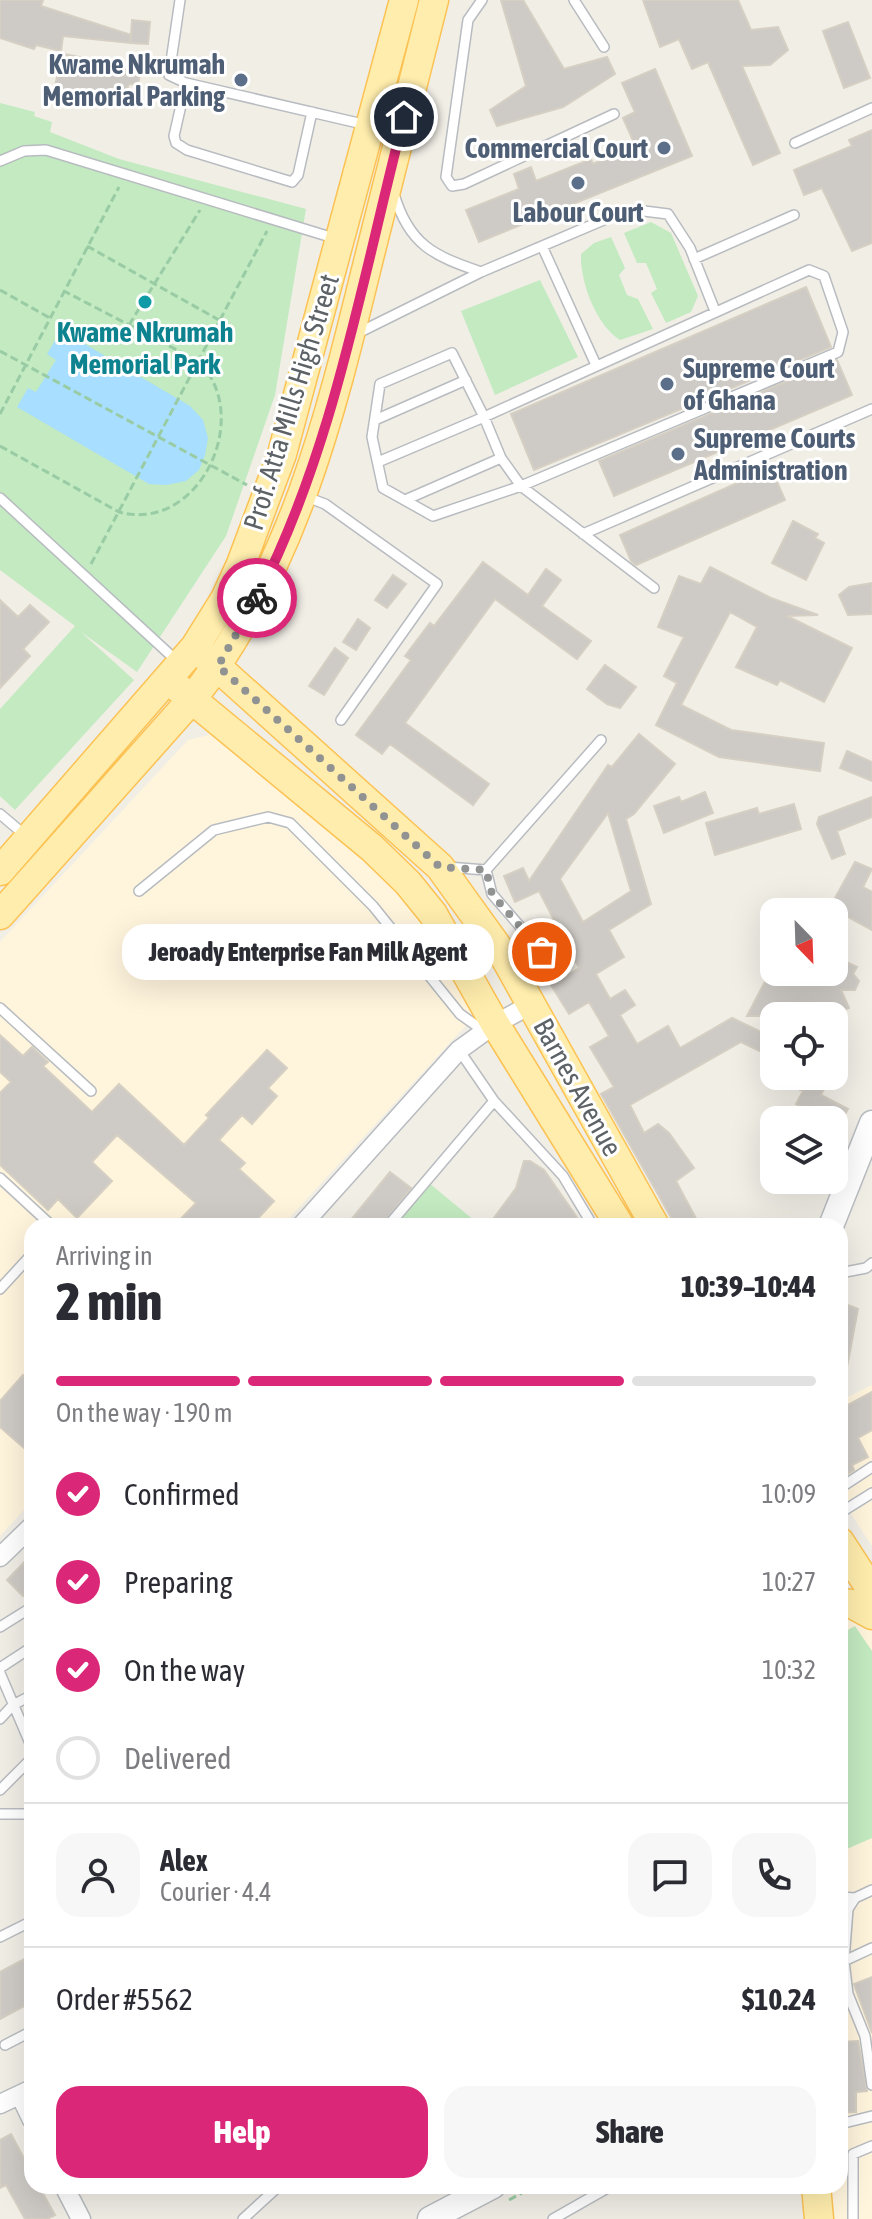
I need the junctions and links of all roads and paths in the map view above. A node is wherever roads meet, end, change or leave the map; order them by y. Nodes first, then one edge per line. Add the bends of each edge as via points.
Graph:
1 (180, 0) edge
2 (404, 0) edge
3 (434, 0) edge
4 (482, 0) edge
5 (574, 0) edge
6 (604, 47) dead end
7 (186, 83) junction
8 (872, 108) edge
9 (312, 112) junction
10 (614, 114) dead end
11 (368, 125) junction
12 (795, 143) dead end
13 (0, 161) edge
14 (126, 175) junction
15 (389, 175) junction
16 (206, 200) junction
17 (794, 215) dead end
18 (272, 220) junction
19 (339, 239) junction
20 (87, 246) junction
21 (542, 246) junction
22 (694, 259) junction
23 (481, 272) junction
24 (154, 284) junction
25 (0, 290) edge
26 (64, 291) junction
27 (715, 311) junction
28 (50, 318) junction
29 (219, 320) junction
30 (129, 325) junction
31 (349, 337) junction
32 (0, 351) edge
33 (198, 361) junction
34 (25, 365) junction
35 (596, 365) junction
36 (466, 380) junction
37 (872, 409) edge
38 (0, 414) edge
39 (484, 417) junction
40 (375, 420) junction
41 (157, 439) junction
42 (0, 446) edge
43 (501, 458) junction
44 (378, 462) junction
45 (211, 468) junction
46 (521, 486) junction
47 (269, 495) junction
48 (304, 496) junction
49 (0, 498) edge
50 (405, 500) junction
51 (119, 512) junction
52 (583, 534) junction
53 (86, 575) junction
54 (654, 588) dead end
55 (181, 664) junction
56 (218, 666) junction
57 (193, 698) junction
58 (341, 720) dead end
59 (601, 740) dead end
60 (0, 814) edge
61 (28, 838) junction
62 (1, 866) edge
63 (440, 867) junction
64 (486, 870) junction
65 (139, 891) dead end
66 (0, 915) edge
67 (542, 952) dead end
68 (532, 1004) junction
69 (0, 1008) edge
70 (490, 1028) junction
71 (459, 1050) junction
72 (91, 1091) dead end
73 (494, 1101) junction
74 (871, 1127) edge
75 (0, 1178) edge
76 (43, 1218) edge
77 (308, 1218) edge
78 (395, 1218) edge
79 (588, 1218) edge
80 (615, 1218) edge
81 (651, 1218) edge
82 (836, 1218) edge
83 (24, 1263) edge
84 (872, 1263) edge
85 (848, 1271) edge
86 (0, 1289) edge
87 (872, 1467) edge
88 (848, 1483) edge
89 (872, 1493) edge
90 (848, 1508) edge
91 (24, 1534) edge
92 (848, 1554) edge
93 (0, 1557) edge
94 (872, 1591) edge
95 (848, 1604) edge
96 (24, 1612) edge
97 (872, 1615) edge
98 (0, 1627) edge
99 (24, 1653) edge
100 (0, 1671) edge
101 (24, 1699) edge
102 (13, 1705) junction
103 (0, 1719) edge
104 (24, 1730) edge
105 (24, 1766) edge
106 (0, 1790) edge
107 (0, 1814) edge
108 (24, 1814) edge
109 (872, 1890) edge
110 (848, 1898) edge
111 (855, 1898) junction
112 (848, 1909) edge
113 (24, 1925) edge
114 (0, 1937) edge
115 (872, 1948) edge
116 (848, 1959) edge
117 (848, 1994) edge
118 (24, 2035) edge
119 (5, 2045) dead end
120 (872, 2085) edge
121 (24, 2093) edge
122 (0, 2104) edge
123 (872, 2116) edge
124 (848, 2122) edge
125 (872, 2146) edge
126 (68, 2194) edge
127 (270, 2194) edge
128 (478, 2194) edge
129 (597, 2194) edge
130 (817, 2194) edge
131 (81, 2219) edge
132 (243, 2219) edge
133 (430, 2219) edge
134 (553, 2219) edge
135 (819, 2219) edge
136 (853, 2219) edge

1 - 7 lane via 169,75
2 - 11 main road, Prof. Atta Mills High Street
3 - 15 main road, Prof. Atta Mills High Street
4 - 10 lane via 468,20 446,177 452,186
5 - 6 lane
7 - 9 lane
7 - 9 lane via 176,143 292,182
8 - 12 lane
9 - 11 lane
11 - 19 main road, Prof. Atta Mills High Street
13 - 14 lane via 24,151 46,150
14 - 16 lane
14 - 20 path
15 - 23 lane via 405,226 432,253
15 - 31 main road, Prof. Atta Mills High Street
16 - 18 lane
16 - 24 path
17 - 22 lane
18 - 19 lane
18 - 29 path
19 - 47 main road, Prof. Atta Mills High Street
20 - 24 path
20 - 26 path
21 - 22 lane via 613,216 644,211 668,214
21 - 23 lane
21 - 35 lane
22 - 27 lane
23 - 31 lane
24 - 29 path
24 - 30 path
25 - 28 path
26 - 28 path
26 - 30 path
27 - 35 lane
27 - 46 lane via 817,270 824,276 843,341 838,352
28 - 34 path
29 - 33 path
30 - 33 path
31 - 48 main road, Prof. Atta Mills High Street
32 - 34 path
33 - 41 path
33 - 45 path via 212,374 221,404
34 - 38 path
34 - 41 path
35 - 39 lane
36 - 39 lane
36 - 40 lane
36 - 40 lane via 452,353 380,384
37 - 52 lane
39 - 43 lane
39 - 44 lane
40 - 44 lane via 372,437
41 - 45 path
41 - 51 path
42 - 51 path
43 - 46 lane
43 - 50 lane
44 - 50 lane via 383,488
45 - 47 path
45 - 51 path via 177,502 154,516
46 - 50 lane via 433,516
46 - 52 lane
47 - 55 main road, Prof. Atta Mills High Street via 225,599
48 - 56 main road, Prof. Atta Mills High Street via 284,545
48 - 58 lane via 325,504 437,584
49 - 53 lane
51 - 53 path
52 - 54 lane
53 - 55 lane
55 - 56 main road, Barnes Avenue
55 - 57 main road, Barnes Avenue
55 - 61 main road, Prof. Atta Mills High Street
56 - 57 main road, Prof. Atta Mills High Street
56 - 63 main road, Barnes Avenue
57 - 66 main road, Prof. Atta Mills High Street
57 - 70 main road, Barnes Avenue via 408,883 433,914
59 - 64 lane
60 - 61 lane
61 - 62 main road, Prof. Atta Mills High Street
63 - 64 lane
63 - 68 main road, Barnes Avenue
64 - 67 lane via 492,894
65 - 70 lane via 214,830 268,817 290,823 373,906 460,1014
68 - 70 street
68 - 81 main road, Barnes Avenue
69 - 72 lane
70 - 71 street
70 - 80 main road, Barnes Avenue
71 - 73 lane
71 - 77 street
73 - 78 lane
73 - 79 lane via 563,1176
74 - 82 main road
75 - 76 lane
83 - 86 lane
84 - 85 lane
87 - 88 lane
89 - 90 lane
91 - 93 street
92 - 94 main road
95 - 97 main road
96 - 98 lane
99 - 100 lane
100 - 102 lane
101 - 102 lane
102 - 103 lane
102 - 104 lane
105 - 106 lane
107 - 108 lane
109 - 111 lane
110 - 111 lane
111 - 112 lane
113 - 114 lane
115 - 116 lane
117 - 120 lane via 865,2036
118 - 119 lane
121 - 122 street
123 - 124 lane
125 - 136 lane via 853,2154
126 - 131 street
127 - 132 lane
128 - 133 main road
129 - 134 lane
130 - 135 main road

